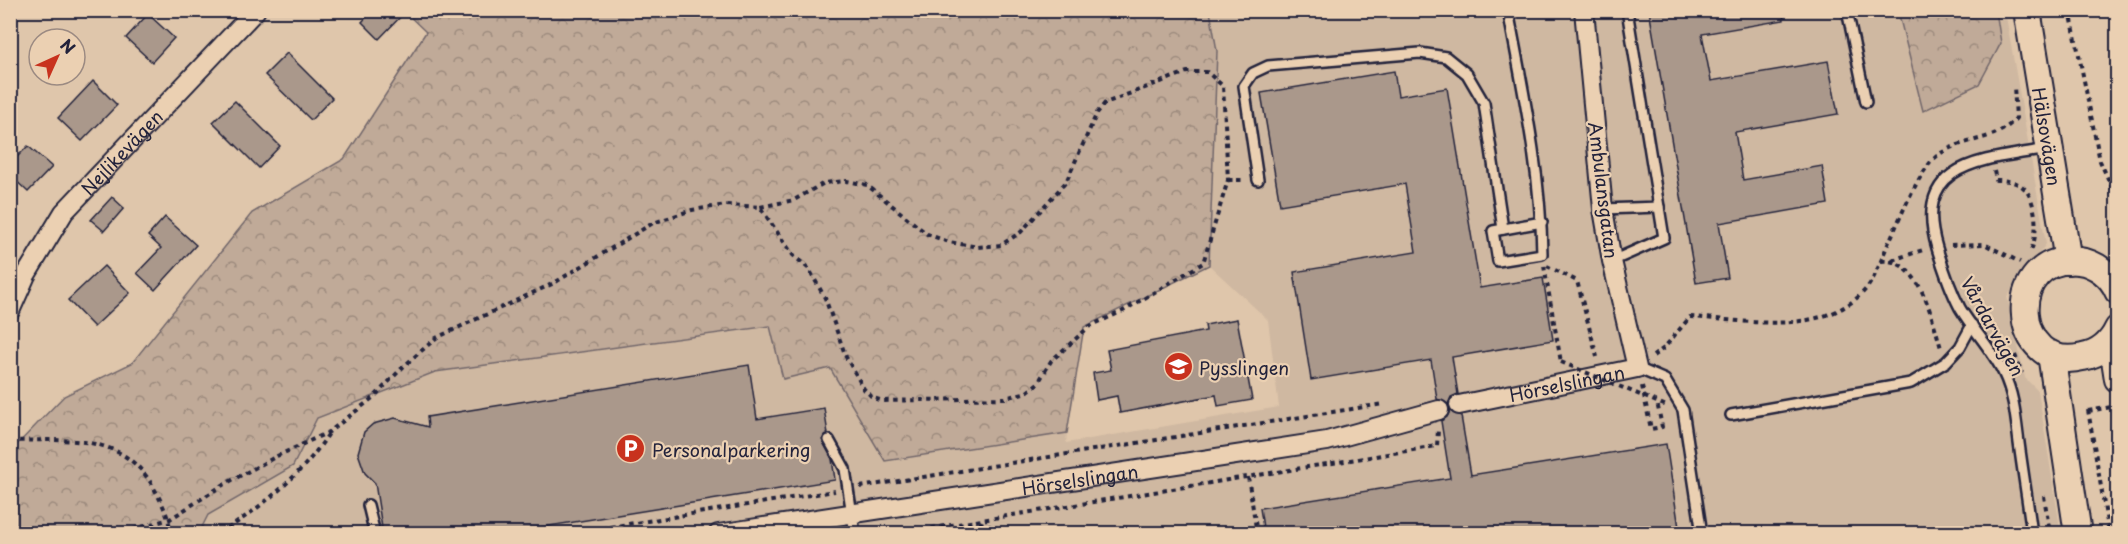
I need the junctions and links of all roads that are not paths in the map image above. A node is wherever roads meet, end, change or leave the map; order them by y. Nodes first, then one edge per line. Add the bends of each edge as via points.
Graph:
1 (256, 10) edge
2 (1508, 10) edge
3 (1584, 10) edge
4 (1627, 10) edge
5 (1847, 10) edge
6 (2027, 10) edge
7 (1866, 102) dead end
8 (2050, 148) junction
9 (1258, 180) dead end
10 (1659, 207) junction
11 (1603, 209) junction
12 (1542, 222) junction
13 (1503, 229) junction
14 (1612, 261) junction
15 (2068, 261) junction
16 (2114, 280) edge
17 (10, 310) edge
18 (1972, 325) junction
19 (2116, 333) edge
20 (2051, 354) junction
21 (1637, 368) junction
22 (2118, 379) edge
23 (1459, 405) dead end
24 (1439, 410) road end
25 (1731, 415) dead end
26 (829, 440) dead end
27 (368, 505) dead end
28 (852, 513) junction
29 (375, 534) edge
30 (718, 534) edge
31 (855, 534) edge
32 (1702, 534) edge
33 (2032, 534) edge
34 (2078, 534) edge

1 - 17 street, Nejlikevägen via 64,212
2 - 12 lane
3 - 11 street, Ambulansgatan
4 - 10 lane
5 - 7 lane
6 - 8 street, Hälsovägen
8 - 15 street, Hälsovägen
8 - 18 lane, Vårdarvägen via 1972,164 1947,177 1934,192 1930,210 1937,246 1960,307
9 - 13 lane via 1244,86 1253,74 1268,66 1420,53 1446,57 1467,74 1484,103
10 - 11 lane
10 - 14 lane via 1664,238
11 - 14 street, Ambulansgatan
12 - 13 lane
12 - 13 lane via 1542,254 1498,261 1493,231
14 - 21 street, Ambulansgatan
15 - 16 street via 2082,262
15 - 20 street via 2037,276 2023,308 2030,335
18 - 25 lane via 1946,362 1911,383
18 - 33 lane, Vårdarvägen via 2003,372 2012,399
19 - 20 street via 2090,356 2077,359
19 - 22 street
20 - 34 street
21 - 23 street, Hörselslingan
21 - 32 lane via 1665,380 1683,410
24 - 28 street, Hörselslingan via 1327,441
26 - 28 lane via 845,469
27 - 29 lane
28 - 30 street, Hörselslingan
28 - 31 lane

